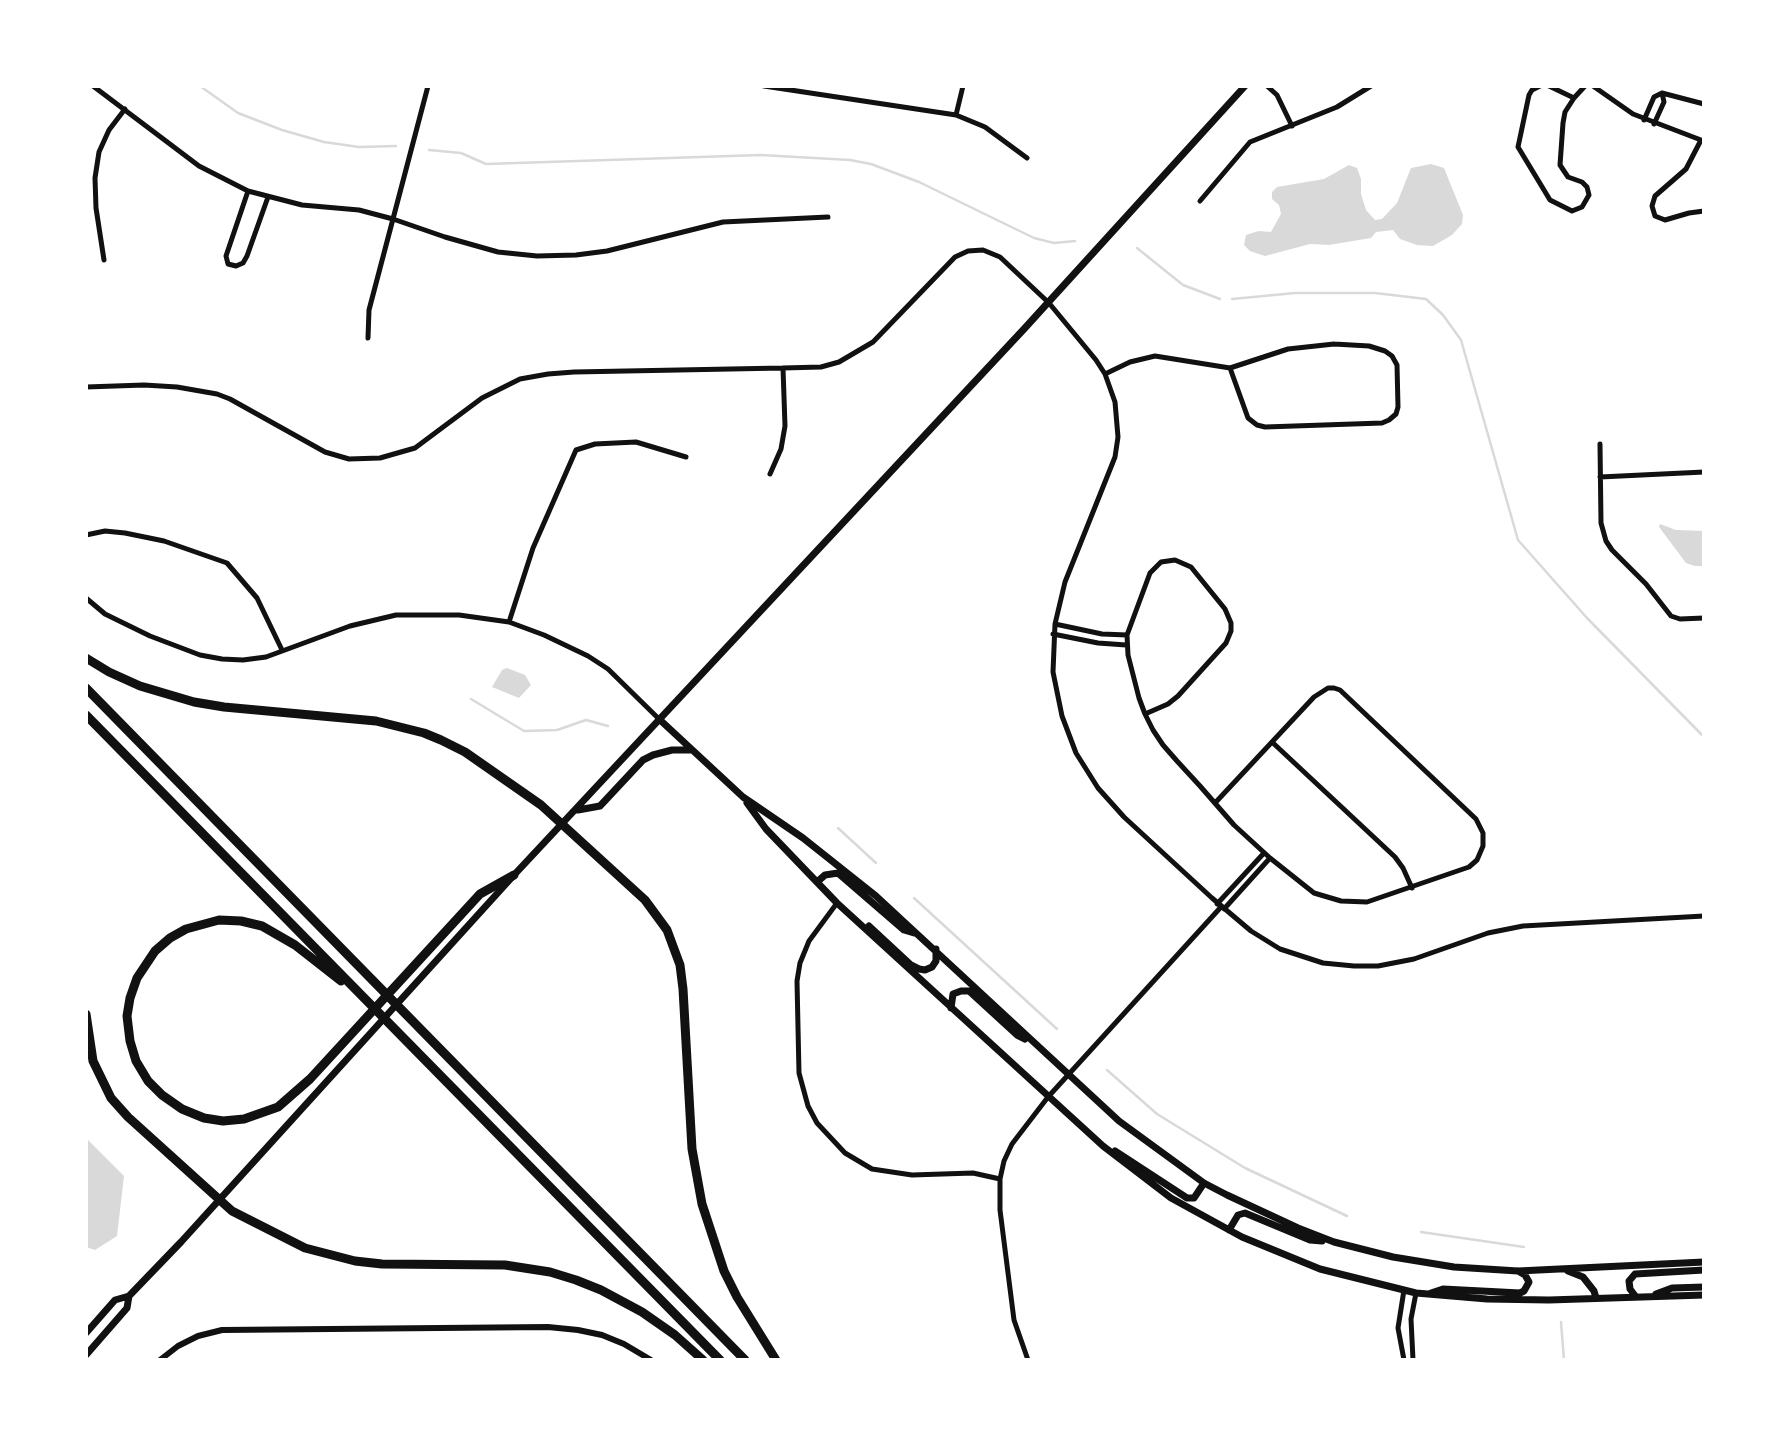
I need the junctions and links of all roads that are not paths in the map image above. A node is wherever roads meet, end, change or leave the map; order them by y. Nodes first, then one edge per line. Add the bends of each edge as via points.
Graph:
1 (93, 86) edge
2 (428, 86) edge
3 (764, 86) edge
4 (963, 86) edge
5 (1245, 86) edge
6 (1267, 86) edge
7 (1371, 86) edge
8 (1540, 86) edge
9 (1549, 86) edge
10 (1585, 86) edge
11 (1592, 86) edge
12 (1662, 93) junction
13 (1574, 98) junction
14 (1704, 104) edge
15 (125, 108) junction
16 (956, 115) junction
17 (1644, 120) junction
18 (1654, 124) junction
19 (1292, 125) junction
20 (1703, 141) edge
21 (1027, 158) dead end
22 (248, 191) junction
23 (268, 197) junction
24 (1200, 201) dead end
25 (1704, 211) edge
26 (828, 217) dead end
27 (394, 219) junction
28 (104, 260) dead end
29 (1049, 303) junction
30 (368, 338) dead end
31 (783, 368) junction
32 (1230, 368) junction
33 (1105, 374) junction
34 (86, 387) edge
35 (1600, 444) dead end
36 (686, 457) dead end
37 (1704, 471) edge
38 (770, 474) dead end
39 (1600, 477) junction
40 (86, 535) edge
41 (86, 598) edge
42 (1704, 618) edge
43 (509, 622) junction
44 (1055, 624) junction
45 (1053, 634) junction
46 (1127, 635) junction
47 (1126, 645) junction
48 (282, 650) junction
49 (86, 658) edge
50 (86, 688) edge
51 (1145, 714) junction
52 (86, 715) edge
53 (659, 719) junction
54 (1272, 742) junction
55 (692, 750) junction
56 (743, 797) junction
57 (1215, 803) junction
58 (577, 810) junction
59 (564, 824) junction
60 (1265, 853) junction
61 (1270, 858) junction
62 (514, 875) junction
63 (817, 882) junction
64 (1412, 888) junction
65 (837, 903) junction
66 (1221, 907) junction
67 (1704, 916) edge
68 (854, 918) junction
69 (915, 933) junction
70 (936, 949) junction
71 (357, 991) junction
72 (951, 1008) junction
73 (86, 1014) edge
74 (1032, 1042) junction
75 (1069, 1073) junction
76 (1048, 1097) junction
77 (1103, 1146) junction
78 (1000, 1179) junction
79 (1205, 1183) junction
80 (219, 1200) junction
81 (1229, 1230) junction
82 (1334, 1242) junction
83 (1704, 1262) edge
84 (1563, 1270) junction
85 (1704, 1270) edge
86 (1518, 1271) junction
87 (1704, 1287) edge
88 (1404, 1290) junction
89 (1416, 1293) junction
90 (1427, 1294) junction
91 (1704, 1294) edge
92 (129, 1296) junction
93 (1636, 1297) junction
94 (1649, 1297) junction
95 (1596, 1298) junction
96 (86, 1333) edge
97 (86, 1355) edge
98 (160, 1360) edge
99 (651, 1360) edge
100 (703, 1360) edge
101 (720, 1360) edge
102 (745, 1360) edge
103 (776, 1360) edge
104 (1028, 1360) edge
105 (1405, 1360) edge
106 (1413, 1360) edge

1 - 15 street
2 - 27 street
3 - 16 street
4 - 16 street
5 - 29 main road
6 - 19 street via 1277,95
7 - 19 street via 1337,107
8 - 13 street via 1529,95 1518,147 1549,200 1572,211 1583,207 1589,195 1587,187 1568,177 1560,165 1565,112
9 - 13 street
10 - 13 street
11 - 17 street
12 - 14 street
12 - 17 street via 1654,97
12 - 18 street via 1664,102
15 - 22 street via 200,166
15 - 28 street via 99,152 95,178
16 - 21 street via 985,127
17 - 18 street
18 - 20 street
19 - 24 street via 1251,142
20 - 25 street via 1686,169 1655,196 1652,206 1655,216 1665,220
22 - 23 street
22 - 23 street via 226,256 228,264 243,263
23 - 27 street
26 - 27 street via 723,222 607,251 537,256 498,252
27 - 30 street via 369,310
29 - 31 street via 1000,257 983,250 968,251 949,262 873,342 839,362
29 - 33 street
29 - 53 main road
31 - 34 street via 574,372 520,379 482,398 415,447 394,456 358,460 325,452 217,394 155,386
31 - 38 street via 785,426
32 - 32 street via 1288,349 1368,346 1385,351 1397,365 1398,408 1382,423 1265,427 1248,418
32 - 33 street via 1154,356
33 - 44 street via 1116,410 1115,457 1065,582
35 - 39 street
36 - 43 street via 636,442 576,450 533,548
37 - 39 street
39 - 42 street via 1602,532 1612,550 1635,570 1671,616
40 - 48 street via 125,533 227,563 257,598
41 - 48 street via 125,625 200,655 243,660
43 - 48 street via 459,615 396,615
43 - 53 street via 588,656 608,669
44 - 45 street
44 - 46 street
45 - 47 street
45 - 66 street via 1055,685 1069,735 1086,770 1124,817
46 - 47 street
46 - 51 street via 1150,573 1169,559 1191,567 1231,623 1226,643 1178,696
47 - 51 street
49 - 59 highway via 140,686 194,702 376,721 424,733 465,752
50 - 102 highway
51 - 57 street via 1158,739
52 - 71 highway
53 - 55 main road
53 - 58 main road
54 - 57 street
54 - 64 street via 1395,857
54 - 64 street via 1314,697 1328,688 1340,690 1476,818 1484,839 1477,860
55 - 56 main road
55 - 58 main road via 672,750 643,760 600,806
56 - 63 main road via 766,829
56 - 69 main road via 814,846
57 - 60 street
58 - 59 main road
59 - 62 main road
59 - 103 highway via 645,900 667,930 680,965 692,1149 702,1204 724,1270
60 - 61 street
60 - 66 street
61 - 64 street via 1314,893 1340,901 1367,902
61 - 66 street
62 - 71 highway via 480,894 278,1107 223,1121 182,1109 148,1081 130,1041 130,998 155,951 186,929 219,920 241,921 279,934
62 - 80 main road
63 - 65 main road
63 - 69 main road via 838,873 904,930
65 - 68 main road
65 - 78 street via 809,941 797,981 799,1073 817,1123 845,1153 872,1169 905,1175 973,1173
66 - 67 street via 1280,949 1323,963 1354,966 1414,959 1523,926
66 - 75 street
68 - 70 main road via 863,920 919,969 932,967
68 - 72 main road
69 - 70 main road
70 - 74 main road
71 - 101 highway
72 - 74 main road via 953,994 969,991 1017,1035
72 - 76 main road
73 - 80 highway via 93,1061 111,1098
74 - 75 main road
75 - 76 street
75 - 79 main road via 1119,1121
76 - 77 main road
76 - 78 street via 1012,1144
77 - 79 main road via 1187,1198 1194,1198
77 - 81 main road via 1171,1198
78 - 104 street via 1014,1320
79 - 82 main road
80 - 92 main road
80 - 100 highway via 257,1224 330,1256 382,1264 505,1265 576,1280 642,1312
81 - 82 main road via 1235,1218 1245,1213 1310,1240
81 - 88 main road via 1320,1269
82 - 86 main road via 1454,1267
83 - 84 main road
84 - 86 main road
84 - 95 main road via 1583,1278
85 - 93 main road via 1635,1273 1629,1281
86 - 90 main road via 1529,1282 1520,1293 1443,1289
87 - 94 main road via 1672,1288
88 - 89 main road
88 - 105 street via 1398,1328
89 - 90 main road
89 - 106 street via 1411,1319
90 - 95 main road via 1487,1299
91 - 94 main road
92 - 96 main road via 116,1300
92 - 97 main road via 127,1308
93 - 94 main road
93 - 95 main road
98 - 99 street via 198,1336 222,1330 548,1327 602,1335

